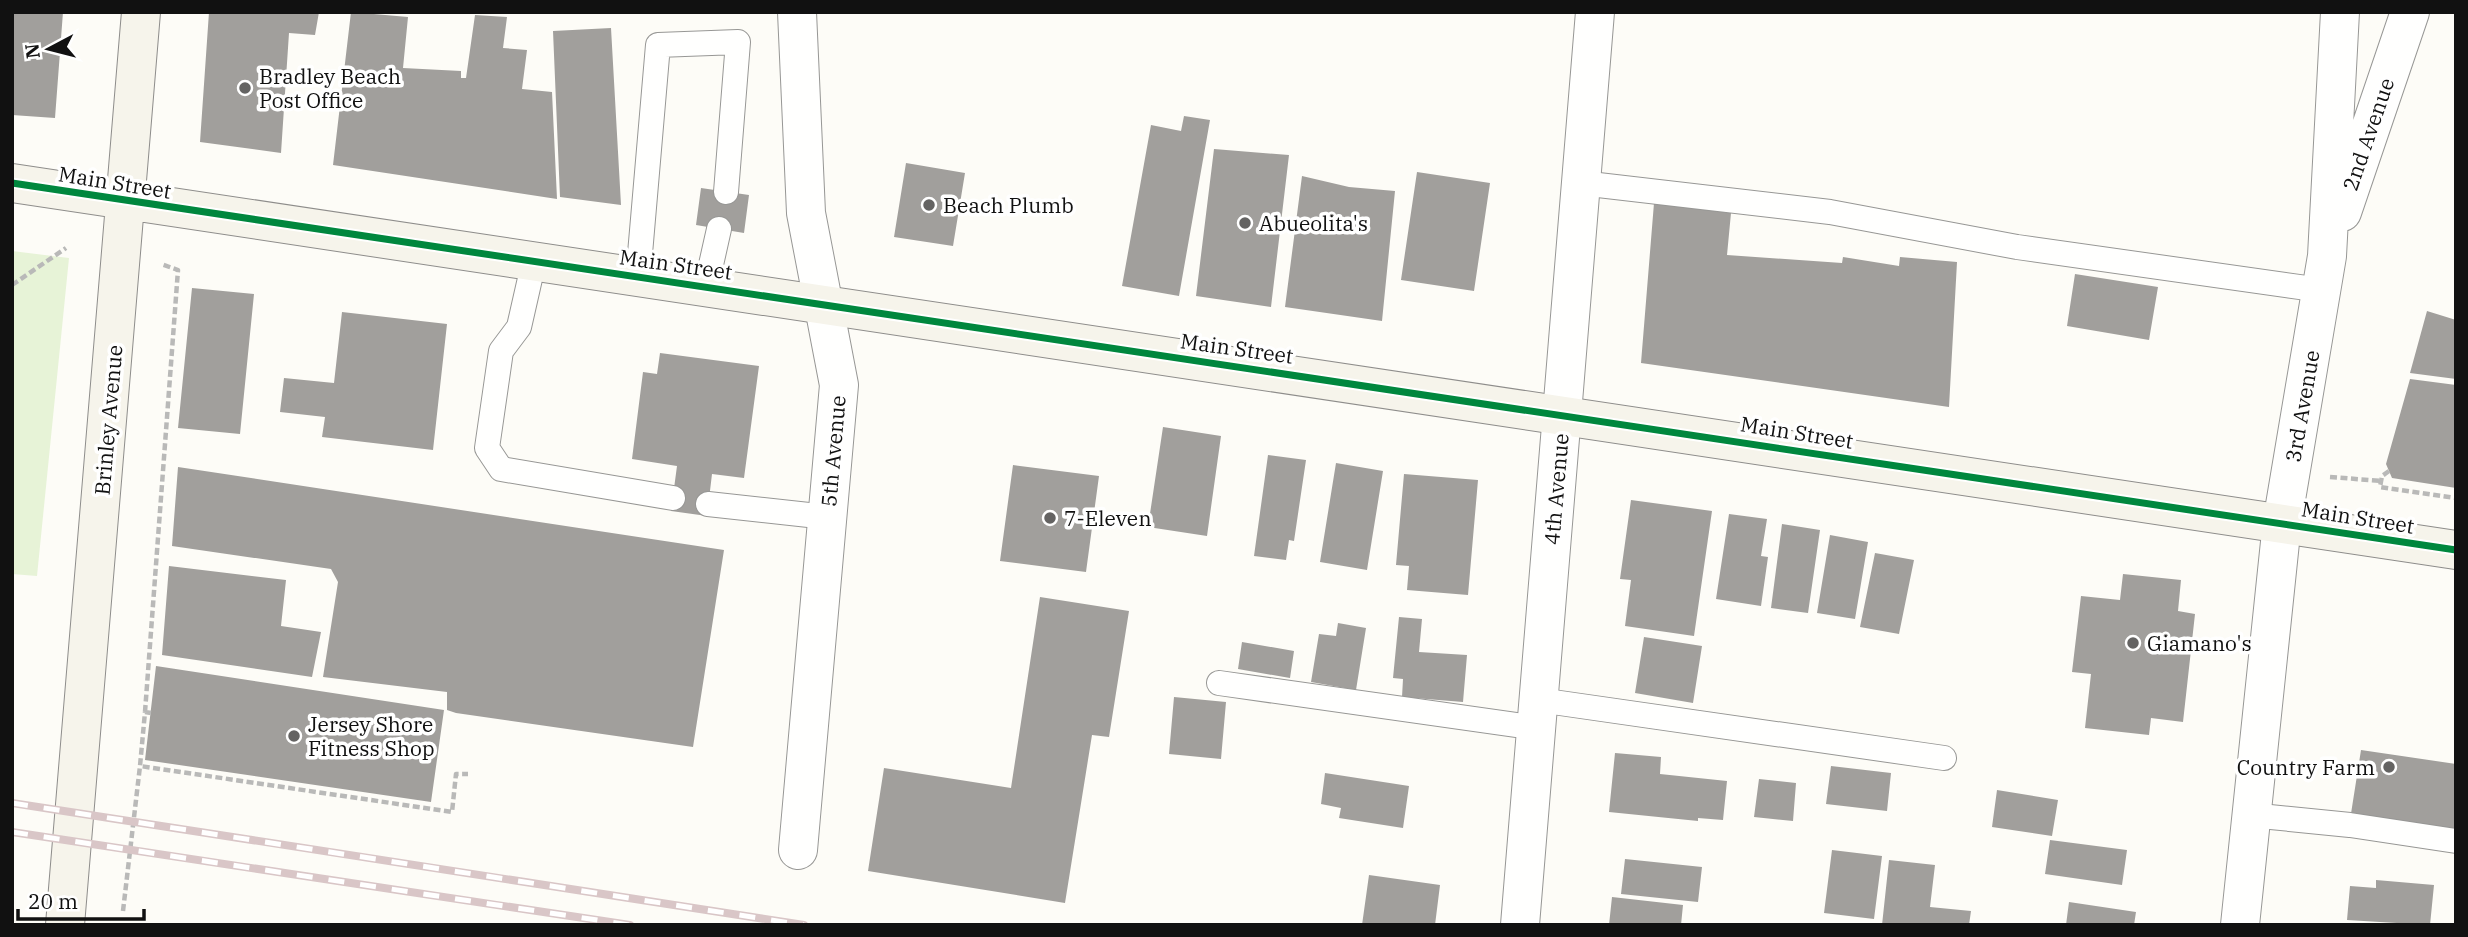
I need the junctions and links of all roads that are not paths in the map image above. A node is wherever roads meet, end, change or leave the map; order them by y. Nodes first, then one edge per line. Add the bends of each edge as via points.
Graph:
1 (141, 12) edge
2 (797, 12) edge
3 (1595, 12) edge
4 (2340, 12) edge
5 (2410, 12) edge
6 (12, 183) edge
7 (1581, 183) junction
8 (726, 192) dead end
9 (125, 201) junction
10 (719, 229) dead end
11 (534, 261) junction
12 (2324, 273) junction
13 (638, 276) junction
14 (706, 286) junction
15 (823, 303) junction
16 (1562, 414) junction
17 (673, 498) dead end
18 (708, 504) dead end
19 (827, 517) junction
20 (2282, 523) junction
21 (2456, 550) edge
22 (1219, 682) dead end
23 (1538, 714) junction
24 (1944, 758) dead end
25 (2250, 815) junction
26 (2456, 841) edge
27 (798, 850) dead end
28 (65, 925) edge
29 (1520, 925) edge
30 (2240, 925) edge

1 - 9 main road, Brinley Avenue
2 - 15 street, 5th Avenue via 806,213
3 - 7 street, 4th Avenue
4 - 12 street, 3rd Avenue
5 - 12 street, 2nd Avenue
6 - 9 main road, Main Street
7 - 12 lane via 1830,212 2017,247
7 - 16 street, 4th Avenue
8 - 13 lane via 738,42 658,45
9 - 11 main road, Main Street
9 - 28 main road, Brinley Avenue
10 - 14 lane
11 - 13 main road, Main Street
11 - 17 lane via 519,327 501,351 487,448 501,469
12 - 20 street, 3rd Avenue
13 - 14 main road, Main Street
14 - 15 main road, Main Street
15 - 16 main road, Main Street
15 - 19 street, 5th Avenue via 839,385
16 - 20 main road, Main Street
16 - 23 street, 4th Avenue
18 - 19 lane
19 - 27 street, 5th Avenue
20 - 21 main road, Main Street
20 - 25 street, 3rd Avenue
22 - 23 lane
23 - 24 lane
23 - 29 street, 4th Avenue
25 - 26 lane
25 - 30 street, 3rd Avenue

